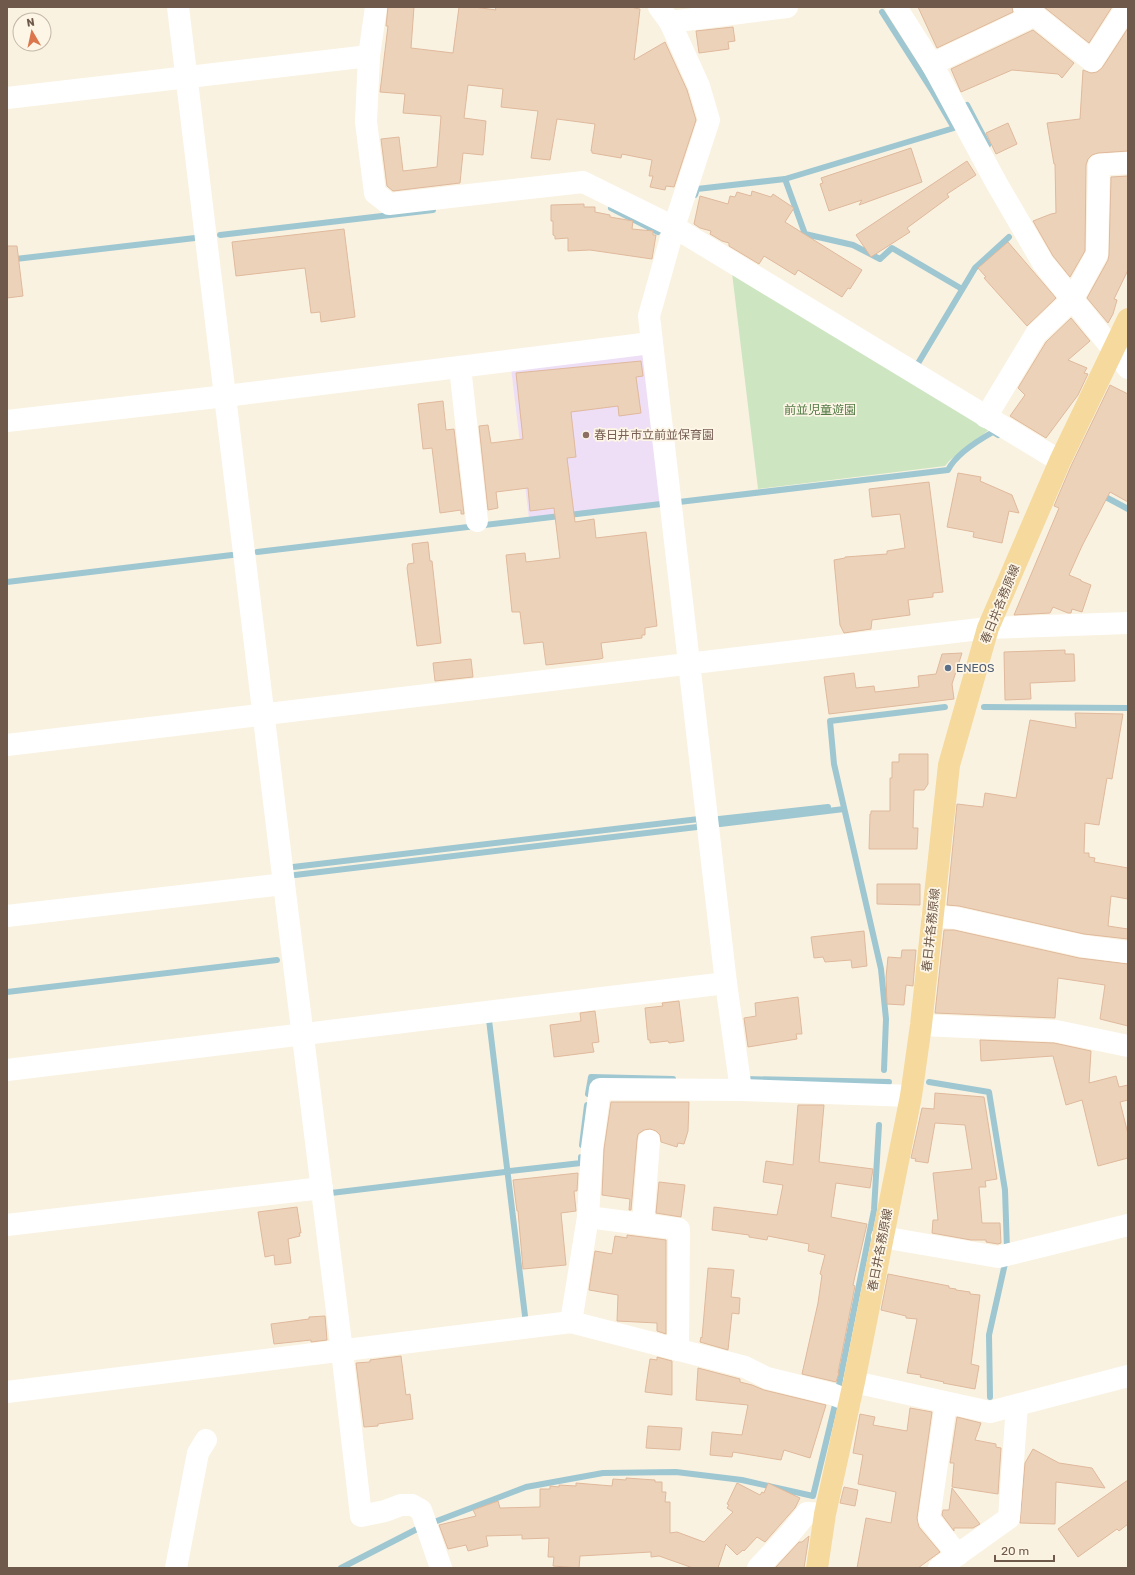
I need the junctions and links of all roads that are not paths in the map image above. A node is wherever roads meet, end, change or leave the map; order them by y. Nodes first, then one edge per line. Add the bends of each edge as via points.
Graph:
1 (178, 7) edge
2 (376, 7) edge
3 (787, 7) edge
4 (896, 7) edge
5 (1127, 7) edge
6 (1029, 11) edge
7 (665, 14) edge
8 (369, 56) junction
9 (932, 64) junction
10 (186, 77) junction
11 (7, 98) edge
12 (1128, 163) edge
13 (674, 227) junction
14 (1072, 300) junction
15 (1128, 319) edge
16 (651, 344) junction
17 (1112, 350) junction
18 (460, 367) junction
19 (1128, 368) edge
20 (226, 396) junction
21 (986, 418) junction
22 (7, 421) edge
23 (1060, 461) junction
24 (477, 521) dead end
25 (1128, 623) edge
26 (988, 628) junction
27 (689, 663) junction
28 (264, 715) junction
29 (7, 745) edge
30 (284, 884) junction
31 (7, 916) edge
32 (932, 916) junction
33 (1128, 952) edge
34 (726, 983) junction
35 (921, 1025) junction
36 (302, 1034) junction
37 (1128, 1046) edge
38 (7, 1070) edge
39 (741, 1090) junction
40 (911, 1096) junction
41 (649, 1141) dead end
42 (322, 1188) junction
43 (588, 1217) junction
44 (643, 1224) junction
45 (1128, 1225) edge
46 (7, 1226) edge
47 (882, 1237) junction
48 (571, 1322) junction
49 (678, 1350) junction
50 (342, 1351) junction
51 (1128, 1376) edge
52 (7, 1392) edge
53 (852, 1392) junction
54 (946, 1403) junction
55 (1017, 1405) junction
56 (206, 1440) dead end
57 (826, 1514) junction
58 (958, 1555) junction
59 (176, 1568) edge
60 (441, 1568) edge
61 (758, 1568) edge
62 (817, 1568) edge
63 (939, 1568) edge

1 - 10 street
2 - 8 street
3 - 7 street
4 - 9 street
5 - 6 street via 1092,62
6 - 9 street
7 - 13 street via 699,86 709,120
8 - 10 street
8 - 13 street via 366,122 375,193 389,204 583,182
9 - 14 street via 1043,263
10 - 11 street
10 - 20 street
12 - 14 street via 1099,165 1097,254
13 - 16 street via 649,316
13 - 21 street
14 - 17 street
14 - 21 street via 1036,334
15 - 17 main road, 春日井各務原線
16 - 18 street
16 - 27 street
17 - 19 street
17 - 23 main road, 春日井各務原線
18 - 20 street
18 - 24 street
20 - 22 street
20 - 28 street
21 - 23 street
23 - 26 main road, 春日井各務原線
25 - 26 street
26 - 27 street
26 - 32 main road, 春日井各務原線 via 948,765
27 - 28 street
27 - 34 street
28 - 29 street
28 - 30 street
30 - 31 street
30 - 36 street
32 - 33 street via 956,918 1082,946
32 - 35 main road, 春日井各務原線
34 - 36 street
34 - 39 street
35 - 37 street via 1056,1031
35 - 40 main road, 春日井各務原線
36 - 38 street
36 - 42 street
39 - 40 street
39 - 43 street via 600,1089 592,1148
40 - 47 main road, 春日井各務原線
41 - 44 street
42 - 46 street
42 - 50 street
43 - 44 street
43 - 48 street
44 - 49 street via 679,1229
45 - 47 street via 998,1257
47 - 53 main road, 春日井各務原線
48 - 49 street
48 - 50 street
49 - 53 street via 745,1367 767,1378 832,1394
50 - 52 street
50 - 60 street via 361,1516 401,1505 412,1505 421,1510
51 - 55 street
53 - 54 street
53 - 57 main road, 春日井各務原線
54 - 55 street via 990,1412
54 - 58 street via 929,1519
55 - 58 street via 1009,1518
56 - 59 street via 198,1453
57 - 61 street via 807,1513
57 - 62 main road, 春日井各務原線
58 - 63 street

